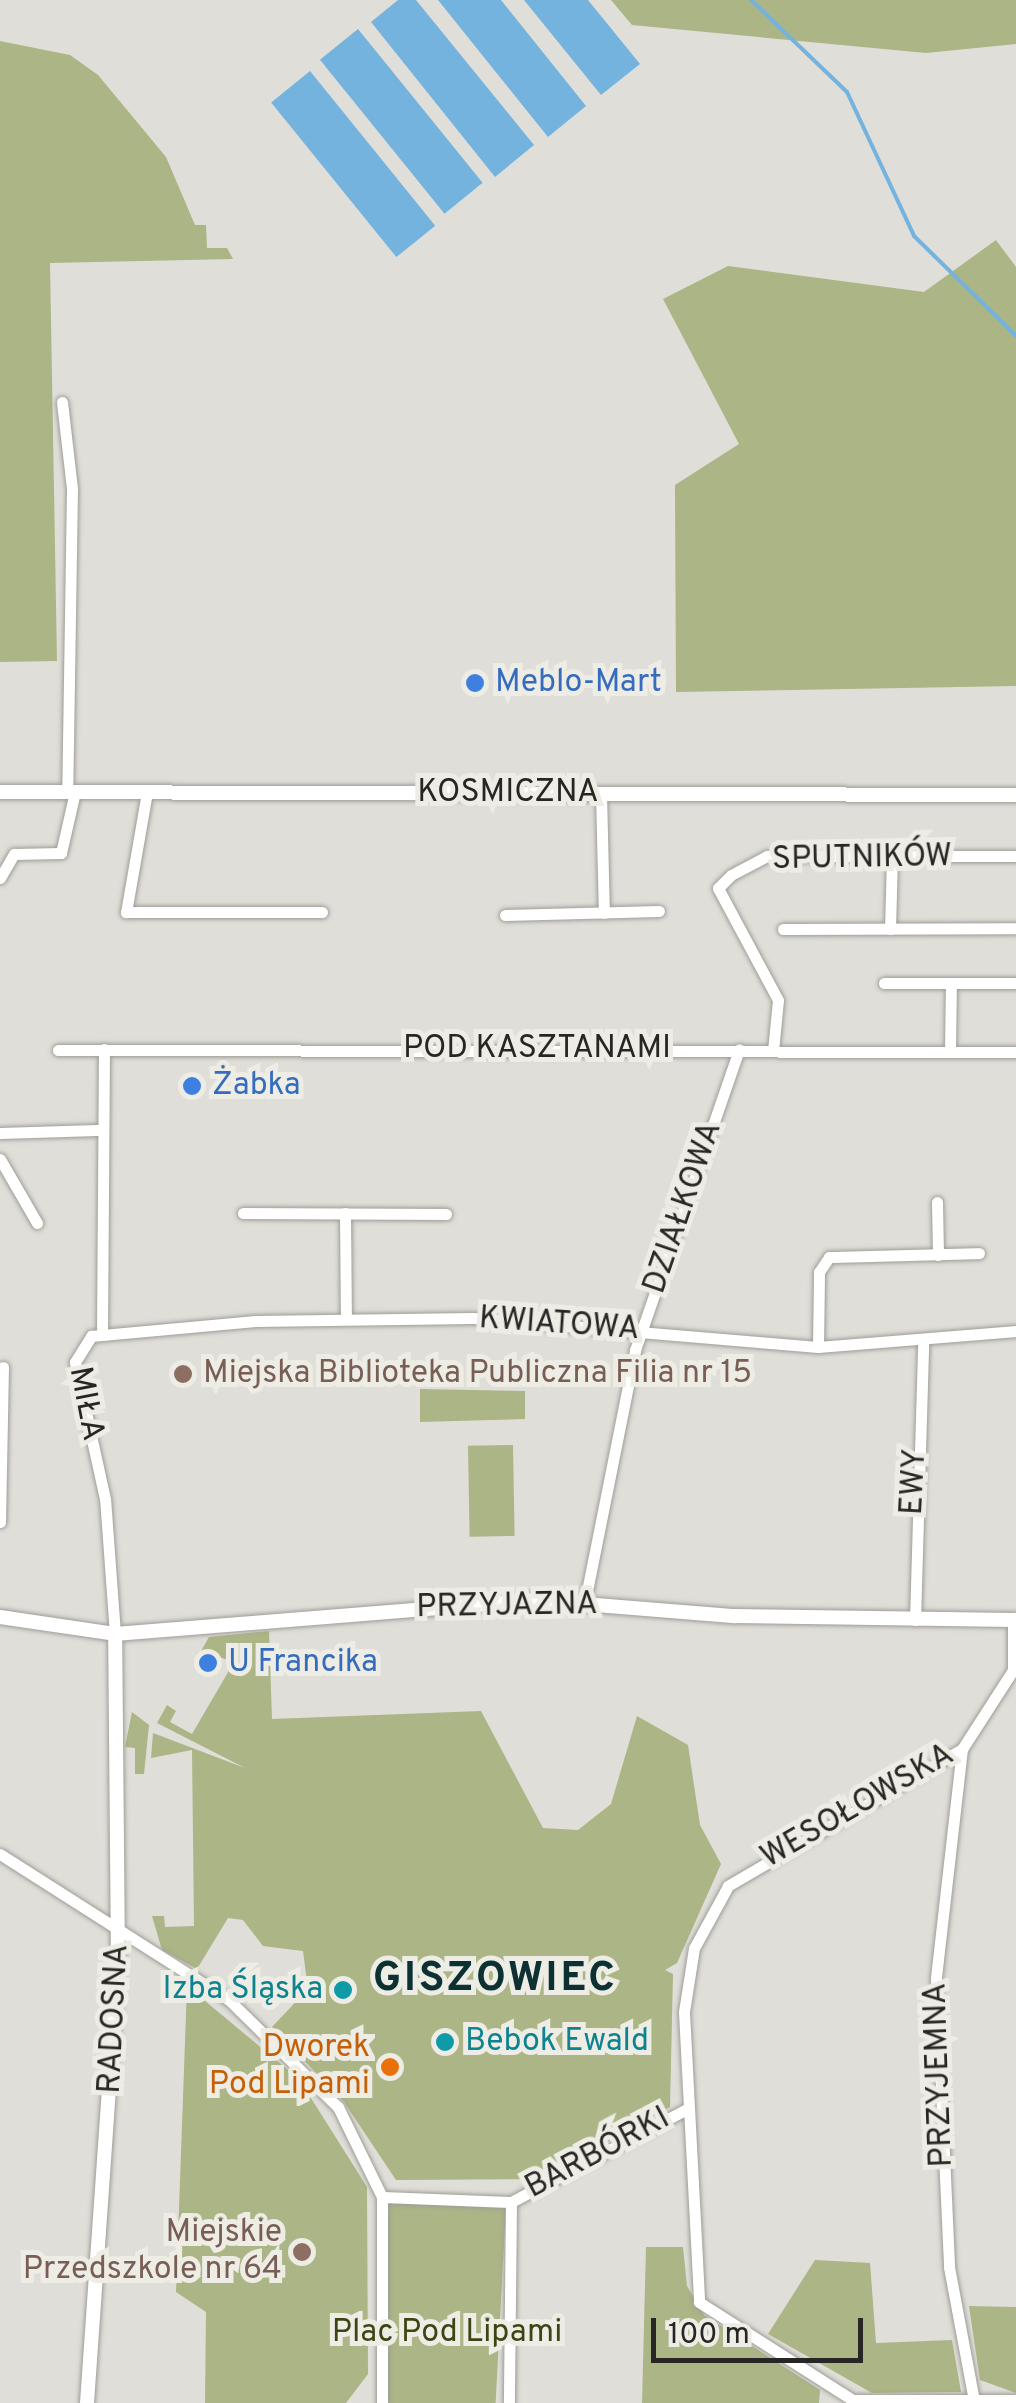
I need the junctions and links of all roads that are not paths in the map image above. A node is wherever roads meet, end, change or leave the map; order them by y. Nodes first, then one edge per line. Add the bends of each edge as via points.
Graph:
1 (62, 402) dead end
2 (0, 792) edge
3 (71, 792) junction
4 (147, 792) junction
5 (600, 794) junction
6 (1016, 795) edge
7 (892, 856) junction
8 (1016, 856) edge
9 (0, 878) edge
10 (659, 911) dead end
11 (322, 912) dead end
12 (604, 913) junction
13 (505, 914) dead end
14 (784, 928) dead end
15 (1016, 928) edge
16 (890, 929) junction
17 (884, 983) dead end
18 (951, 983) junction
19 (1016, 983) edge
20 (58, 1050) dead end
21 (104, 1050) junction
22 (739, 1050) junction
23 (950, 1050) junction
24 (773, 1051) junction
25 (1016, 1052) edge
26 (97, 1130) junction
27 (0, 1133) edge
28 (0, 1158) edge
29 (937, 1202) dead end
30 (243, 1213) dead end
31 (345, 1214) junction
32 (446, 1214) dead end
33 (38, 1223) dead end
34 (979, 1253) dead end
35 (938, 1255) junction
36 (346, 1319) junction
37 (640, 1331) junction
38 (1016, 1332) edge
39 (102, 1335) junction
40 (922, 1344) junction
41 (818, 1347) junction
42 (3, 1367) dead end
43 (0, 1522) edge
44 (585, 1601) junction
45 (0, 1617) edge
46 (915, 1620) junction
47 (1015, 1620) edge
48 (116, 1634) junction
49 (962, 1749) junction
50 (0, 1854) edge
51 (735, 1879) joint
52 (119, 1933) junction
53 (687, 2109) junction
54 (382, 2197) junction
55 (511, 2202) junction
56 (974, 2400) edge
57 (1016, 2400) edge
58 (852, 2401) edge
59 (86, 2403) edge
60 (382, 2403) edge
61 (509, 2403) edge

1 - 3 street via 72,490
2 - 3 street, KOSMICZNA
3 - 4 street, KOSMICZNA
3 - 9 street via 61,852 14,854
4 - 5 street, KOSMICZNA
4 - 11 street via 126,912
5 - 6 street, KOSMICZNA
5 - 12 street
7 - 8 street, SPUTNIKÓW
7 - 16 street
7 - 24 street, SPUTNIKÓW via 768,856 718,888 775,987
10 - 12 street
12 - 13 street
14 - 16 street
15 - 16 street
17 - 18 street
18 - 19 street
18 - 23 street
20 - 21 street, POD KASZTANAMI
21 - 22 street, POD KASZTANAMI
21 - 26 street, MIŁA
22 - 24 street, POD KASZTANAMI
22 - 37 street, DZIAŁKOWA
23 - 24 street, POD KASZTANAMI
23 - 25 street, POD KASZTANAMI
26 - 27 street
26 - 39 street, MIŁA
28 - 33 street
29 - 35 street
30 - 31 street
31 - 32 street
31 - 36 street
34 - 35 street
35 - 41 street via 829,1257 820,1272
36 - 37 street, KWIATOWA
36 - 39 street, KWIATOWA
37 - 41 street, KWIATOWA
37 - 44 street, DZIAŁKOWA
38 - 40 street, KWIATOWA
39 - 48 street, MIŁA via 82,1341 75,1362 105,1499
40 - 41 street, KWIATOWA
40 - 46 street, EWY
42 - 43 street
44 - 46 street, PRZYJAZNA
44 - 48 street, PRZYJAZNA
45 - 48 street, PRZYJAZNA
46 - 47 street, PRZYJAZNA
47 - 49 street, WESOŁOWSKA via 1014,1670
48 - 52 street, RADOSNA
49 - 51 street, WESOŁOWSKA
49 - 56 street, PRZYJEMNA via 944,1849 936,2014 949,2268
50 - 52 street
51 - 53 street, BARBÓRKI via 687,1968
52 - 54 street via 229,2000 290,2052 338,2107
52 - 59 street, RADOSNA
53 - 55 street, BARBÓRKI
53 - 58 street, BARBÓRKI via 699,2302
54 - 55 street
54 - 60 street
55 - 61 street
56 - 57 street, BARBÓRKI
56 - 58 street, BARBÓRKI

